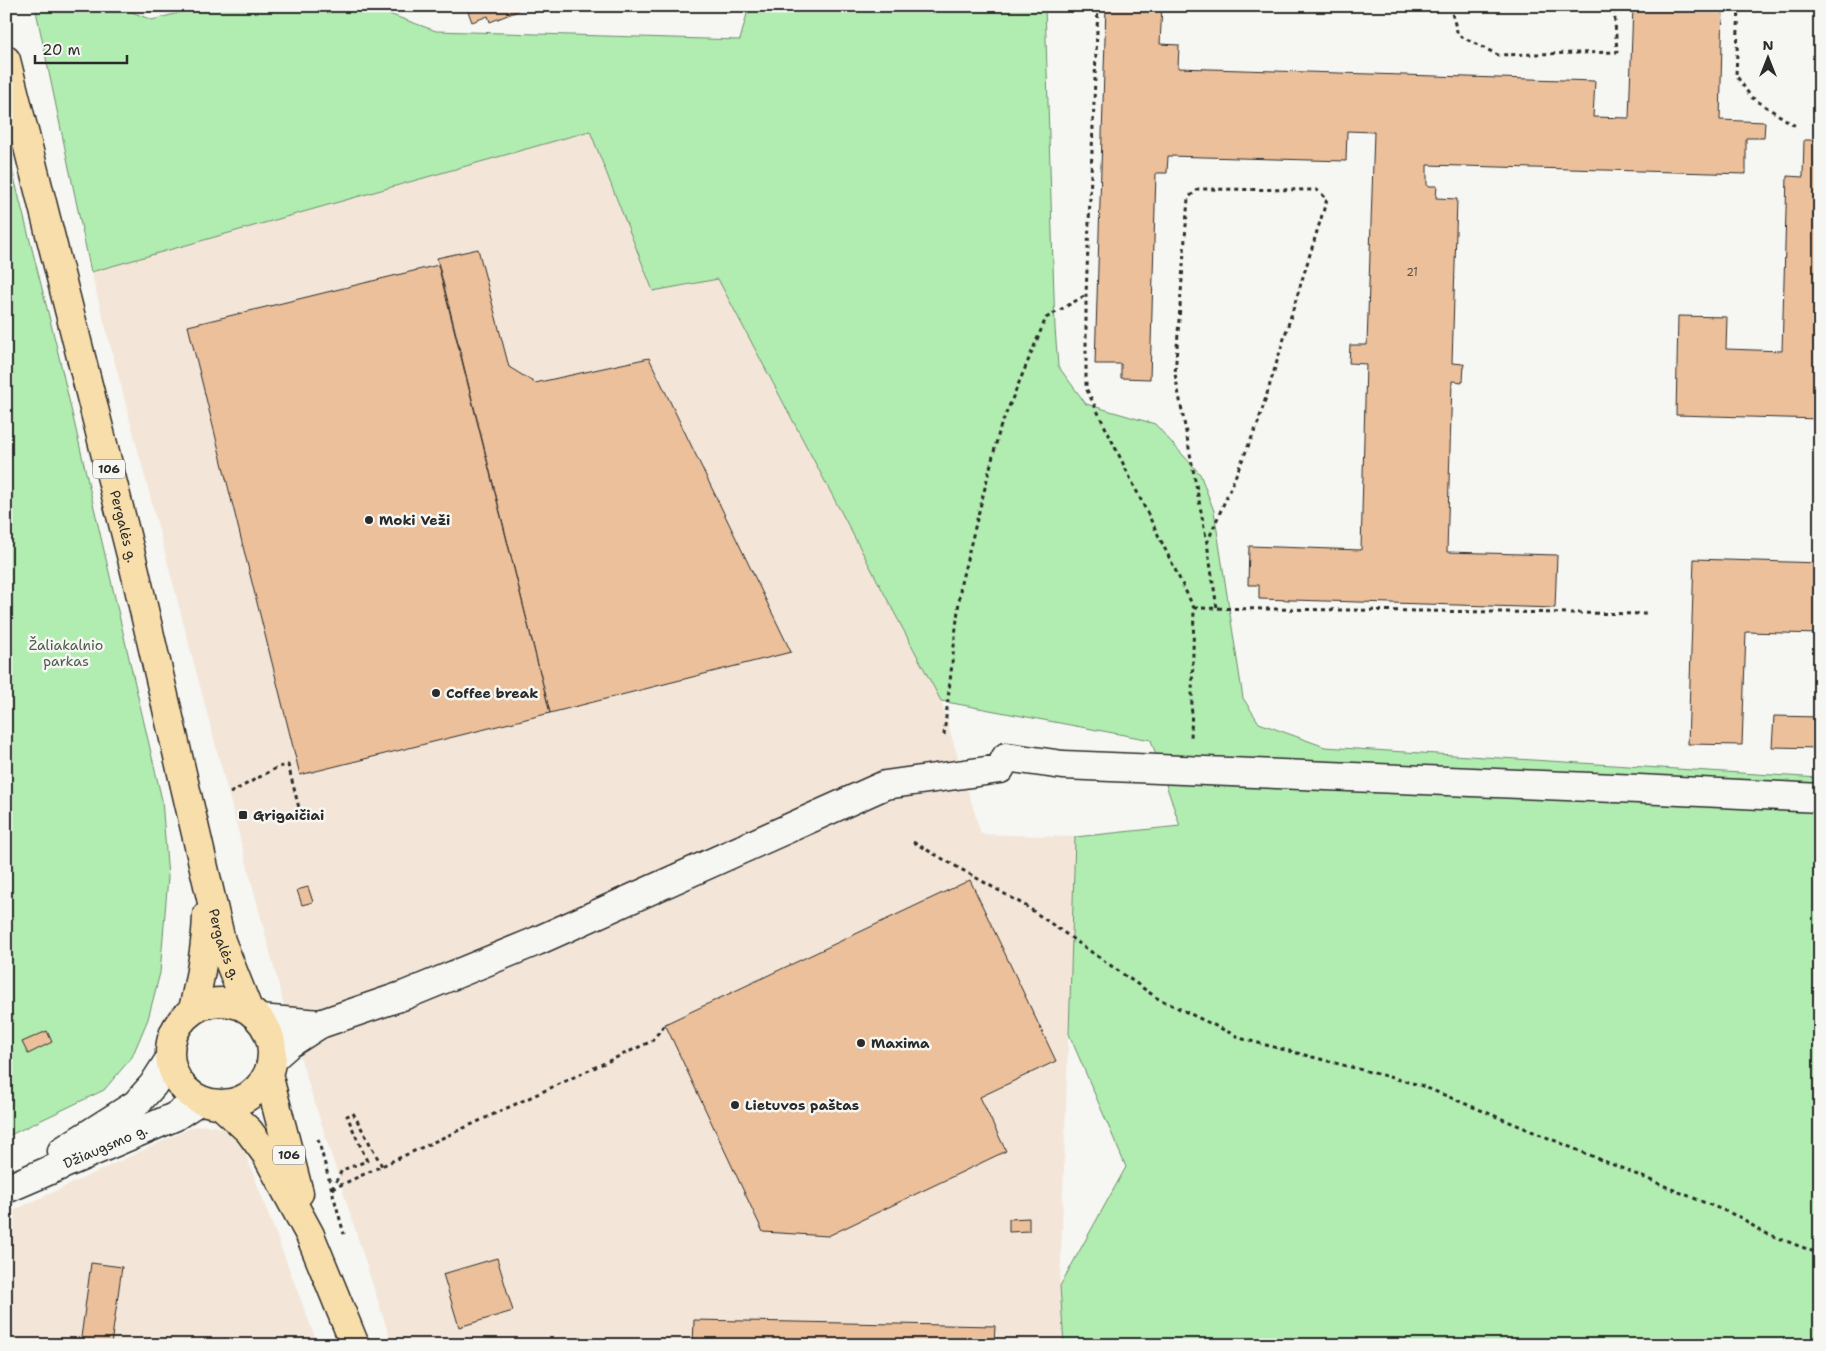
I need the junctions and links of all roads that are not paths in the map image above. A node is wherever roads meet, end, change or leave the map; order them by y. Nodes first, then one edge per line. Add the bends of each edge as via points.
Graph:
1 (6, 60) edge
2 (1820, 798) edge
3 (205, 879) junction
4 (193, 1010) junction
5 (253, 1014) junction
6 (320, 1024) junction
7 (169, 1060) junction
8 (270, 1067) junction
9 (210, 1103) junction
10 (6, 1188) edge
11 (310, 1235) junction
12 (355, 1345) edge

1 - 3 main road, Pergalės g. / 106 via 134,567
2 - 6 street via 1063,765 1006,757 1000,769 885,785 537,941 404,995
3 - 4 main road, Pergalės g. / 106 via 206,942
3 - 5 main road, Pergalės g. / 106 via 221,941
4 - 5 main road via 220,1002 235,1004
4 - 7 main road via 173,1032
5 - 6 street
5 - 8 main road via 267,1031 272,1045
6 - 8 street via 290,1044
7 - 9 main road via 185,1091
7 - 10 street, Džiaugsmo g. via 136,1104
8 - 9 main road via 260,1087 249,1096 236,1102
8 - 11 main road, 106
9 - 10 street, Džiaugsmo g.
9 - 11 main road, 106 via 249,1131 266,1154
11 - 12 main road, 106

